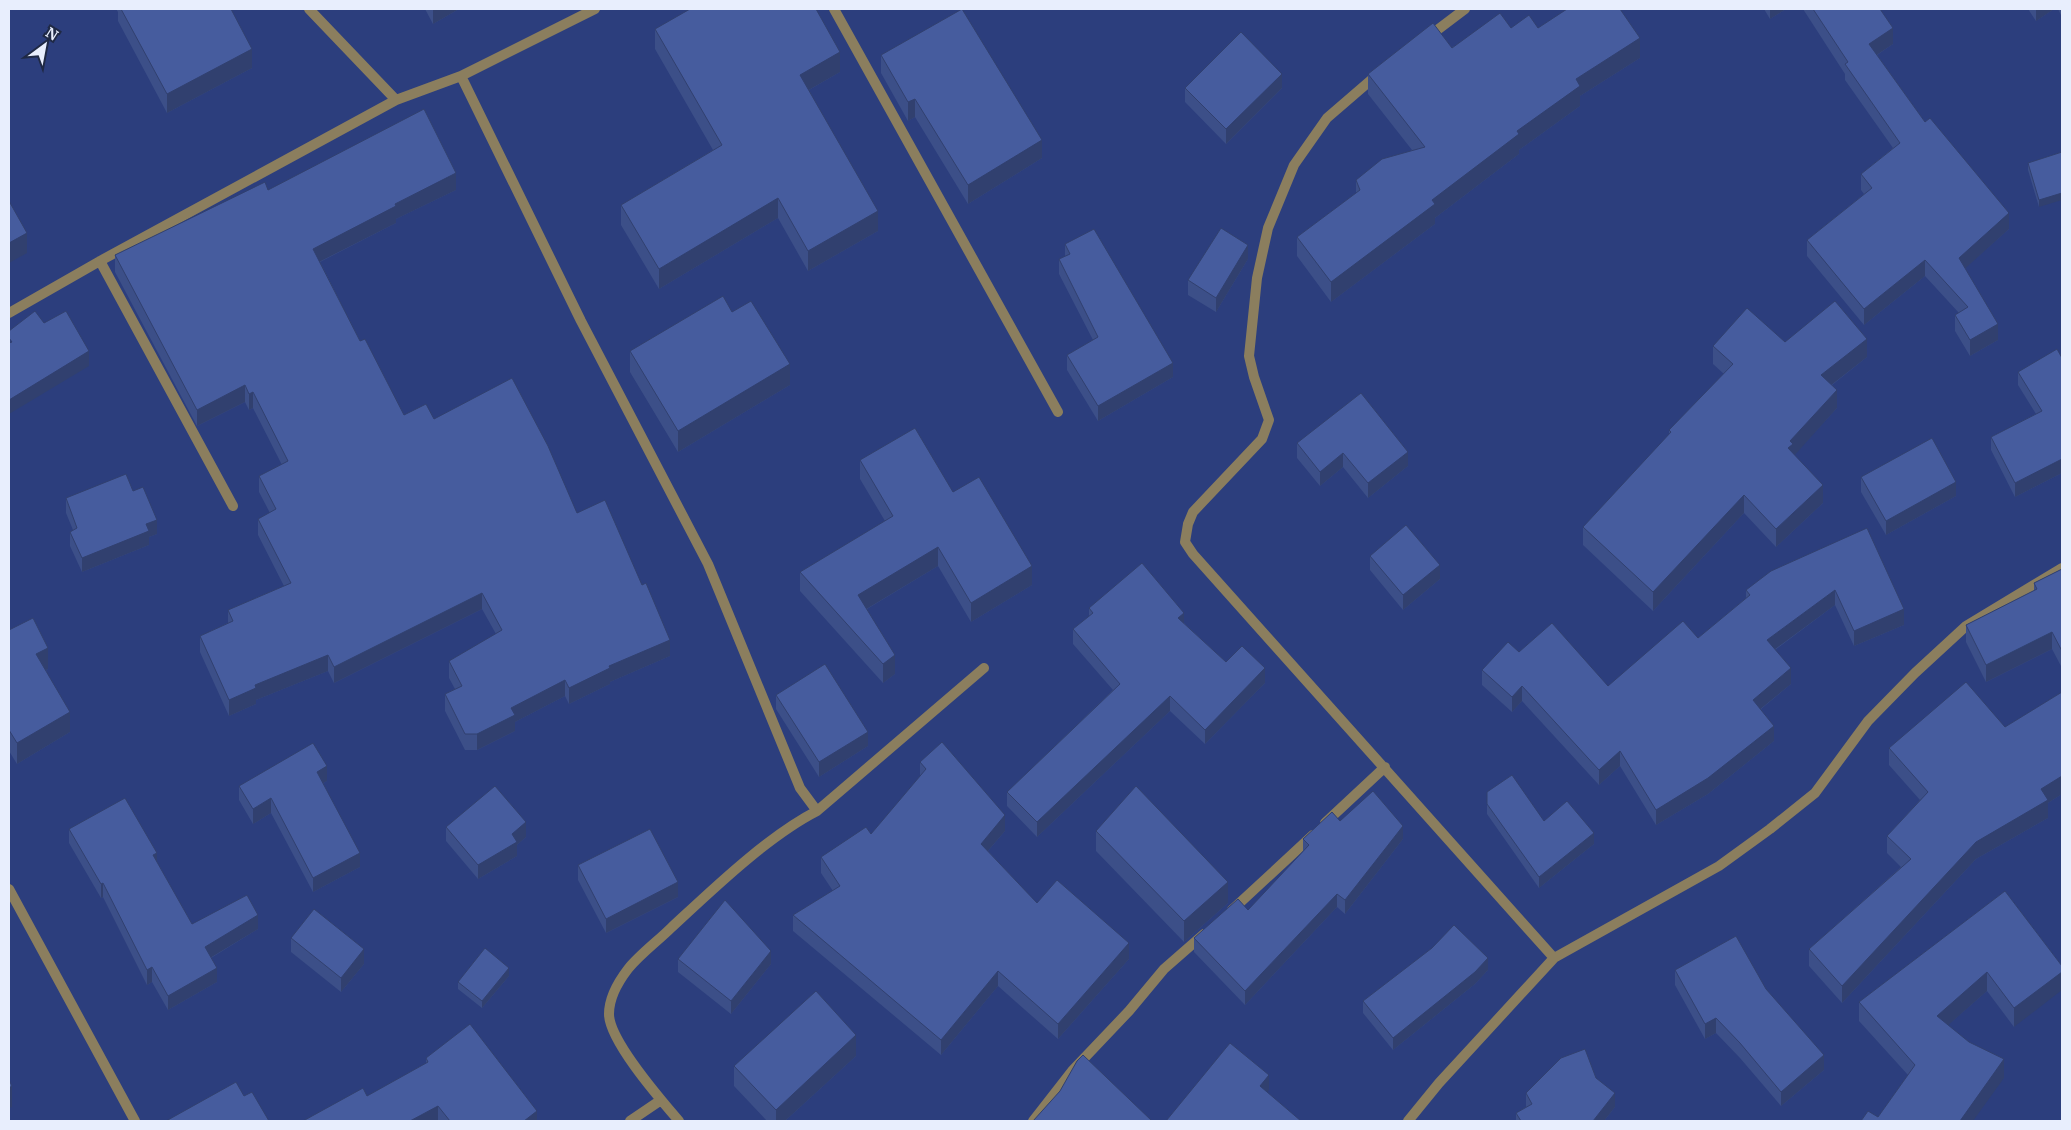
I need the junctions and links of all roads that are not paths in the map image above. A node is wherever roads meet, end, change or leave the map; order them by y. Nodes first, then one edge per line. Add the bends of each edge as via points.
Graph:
1 (309, 9) edge
2 (595, 9) edge
3 (834, 9) edge
4 (1465, 9) edge
5 (1419, 44) edge
6 (1388, 67) edge
7 (461, 76) junction
8 (396, 100) junction
9 (100, 261) junction
10 (9, 313) edge
11 (1058, 412) dead end
12 (233, 506) dead end
13 (2062, 568) edge
14 (984, 668) dead end
15 (1384, 768) junction
16 (817, 811) junction
17 (9, 889) edge
18 (1554, 958) junction
19 (661, 1100) junction
20 (135, 1121) edge
21 (630, 1121) edge
22 (679, 1121) edge
23 (1033, 1121) edge
24 (1408, 1121) edge

1 - 8 street
2 - 7 street
3 - 11 street
4 - 5 street
6 - 15 street via 1327,118 1294,165 1268,228 1257,278 1249,356 1269,420 1267,430 1193,512 1186,542 1193,554
7 - 8 street
7 - 16 street via 581,321 708,564 800,788
8 - 9 street
9 - 10 street
9 - 12 street
13 - 18 street via 1966,626 1868,721 1815,793 1770,829 1718,866
14 - 16 street
15 - 18 street
15 - 23 street via 1164,969 1072,1071
16 - 19 street via 798,821 696,905 629,968 614,990 609,1014 617,1040
17 - 20 street
18 - 24 street
19 - 21 street
19 - 22 street

